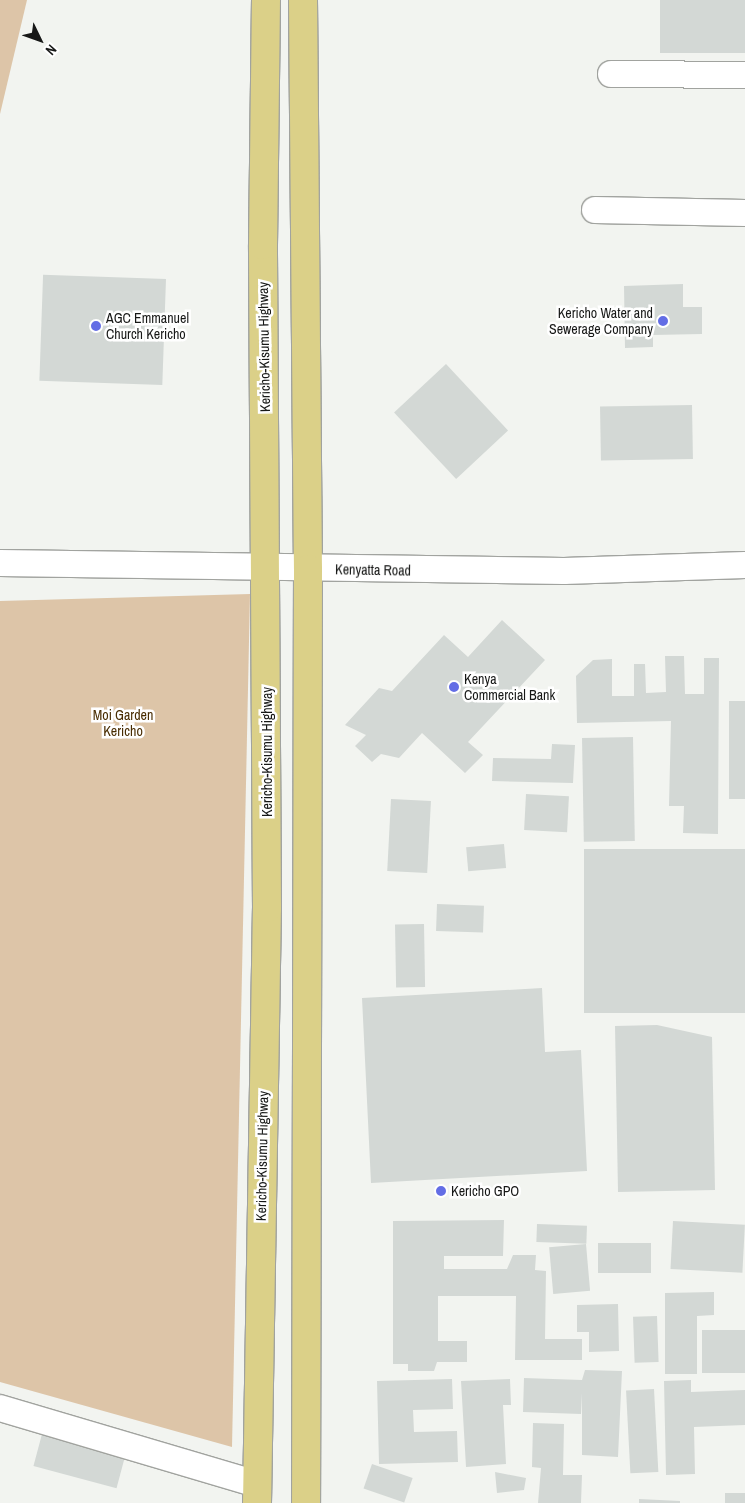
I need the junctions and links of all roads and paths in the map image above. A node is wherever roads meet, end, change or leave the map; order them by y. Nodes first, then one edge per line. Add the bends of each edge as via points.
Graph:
1 (266, 0) edge
2 (303, 0) edge
3 (611, 74) dead end
4 (745, 75) edge
5 (594, 210) dead end
6 (745, 214) edge
7 (0, 563) edge
8 (745, 565) edge
9 (266, 567) junction
10 (308, 569) junction
11 (0, 1408) edge
12 (257, 1494) edge
13 (306, 1503) edge

1 - 9 highway, Kericho-Kisumu Highway via 263,245
2 - 10 highway
3 - 4 street
5 - 6 street
7 - 9 street, Kenyatta Road
8 - 10 street, Kenyatta Road via 564,571
9 - 10 street, Kenyatta Road
9 - 12 highway, Kericho-Kisumu Highway via 267,908
10 - 13 highway
11 - 12 street

